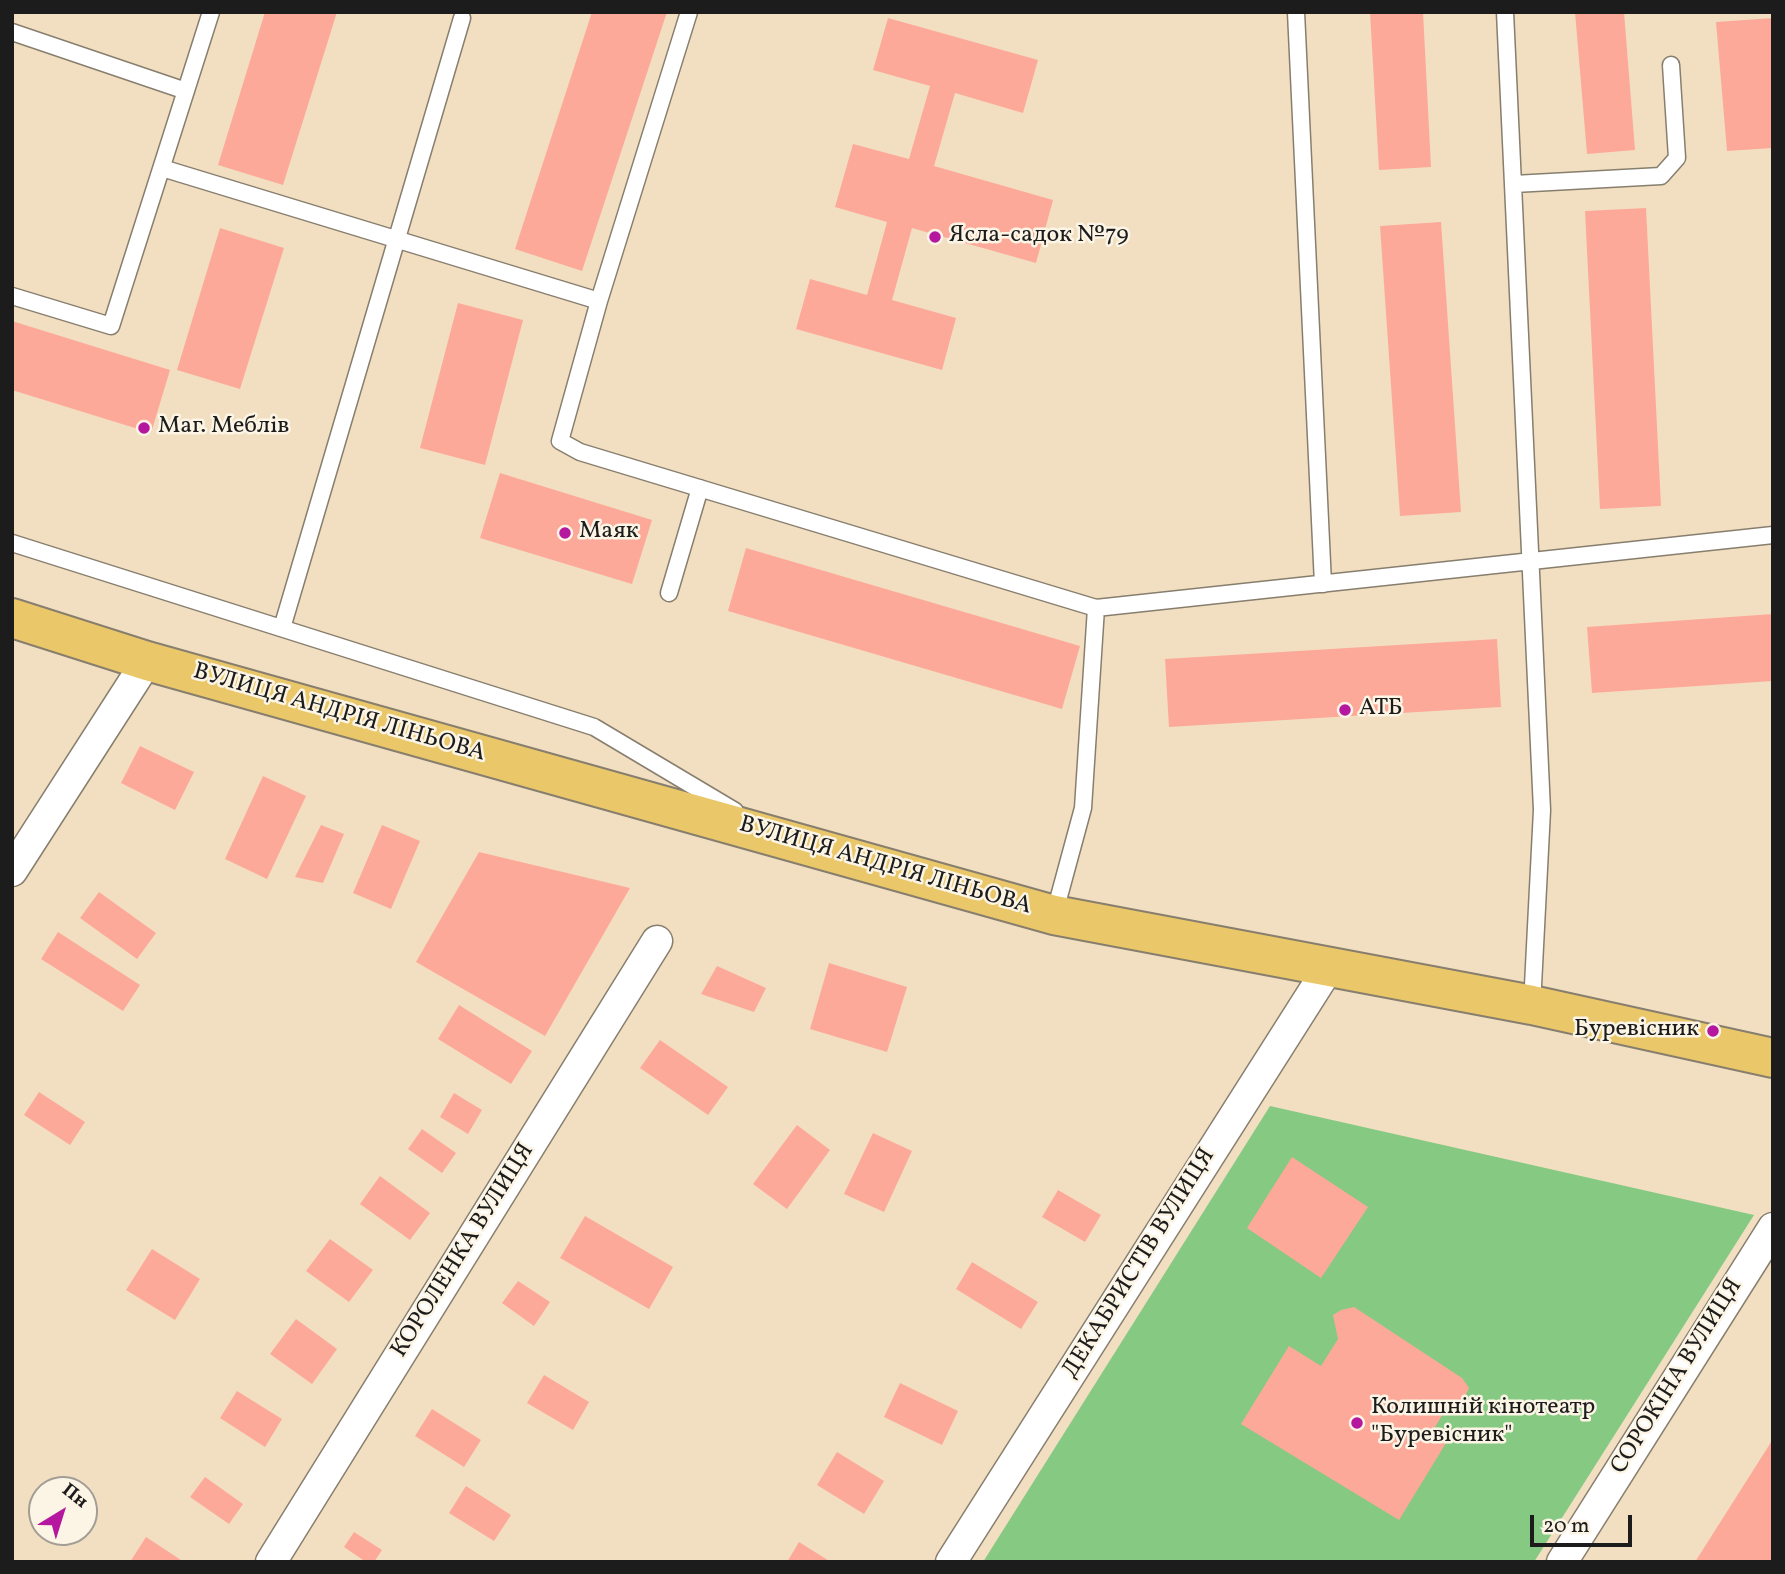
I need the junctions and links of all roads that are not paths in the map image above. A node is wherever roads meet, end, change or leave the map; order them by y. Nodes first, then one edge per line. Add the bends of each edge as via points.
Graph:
1 (211, 12) edge
2 (689, 12) edge
3 (1296, 12) edge
4 (1505, 12) edge
5 (462, 18) dead end
6 (12, 32) edge
7 (1671, 65) dead end
8 (186, 91) junction
9 (162, 168) junction
10 (1514, 184) junction
11 (397, 239) junction
12 (12, 296) edge
13 (599, 300) junction
14 (700, 488) junction
15 (1773, 535) edge
16 (12, 543) edge
17 (1531, 563) junction
18 (1323, 584) junction
19 (669, 593) dead end
20 (1096, 608) junction
21 (12, 618) edge
22 (282, 628) junction
23 (147, 661) junction
24 (777, 837) junction
25 (12, 871) edge
26 (1054, 915) junction
27 (657, 941) dead end
28 (1329, 967) junction
29 (1532, 1005) junction
30 (1773, 1058) edge
31 (1773, 1228) edge
32 (271, 1562) edge
33 (951, 1562) edge
34 (1562, 1562) edge

1 - 8 lane
2 - 13 lane
3 - 18 lane
4 - 10 lane
5 - 11 lane
6 - 8 lane
7 - 10 lane via 1677,158 1661,176
8 - 9 lane
9 - 11 lane
9 - 12 lane via 111,326
10 - 17 lane
11 - 13 lane
11 - 22 lane
13 - 14 lane via 561,441 580,452
14 - 19 lane
14 - 20 lane
15 - 17 lane
16 - 22 lane
17 - 18 lane
17 - 29 lane via 1542,810
18 - 20 lane
20 - 26 lane via 1083,808
21 - 23 main road, ВУЛИЦЯ АНДРІЯ ЛІНЬОВА
22 - 24 lane via 594,727
23 - 24 main road, ВУЛИЦЯ АНДРІЯ ЛІНЬОВА
23 - 25 street
24 - 26 main road, ВУЛИЦЯ АНДРІЯ ЛІНЬОВА
26 - 28 main road, ВУЛИЦЯ АНДРІЯ ЛІНЬОВА
27 - 32 street, КОРОЛЕНКА ВУЛИЦЯ
28 - 29 main road, ВУЛИЦЯ АНДРІЯ ЛІНЬОВА
28 - 33 street, ДЕКАБРИСТІВ ВУЛИЦЯ
29 - 30 main road, ВУЛИЦЯ АНДРІЯ ЛІНЬОВА
31 - 34 street, СОРОКІНА ВУЛИЦЯ

